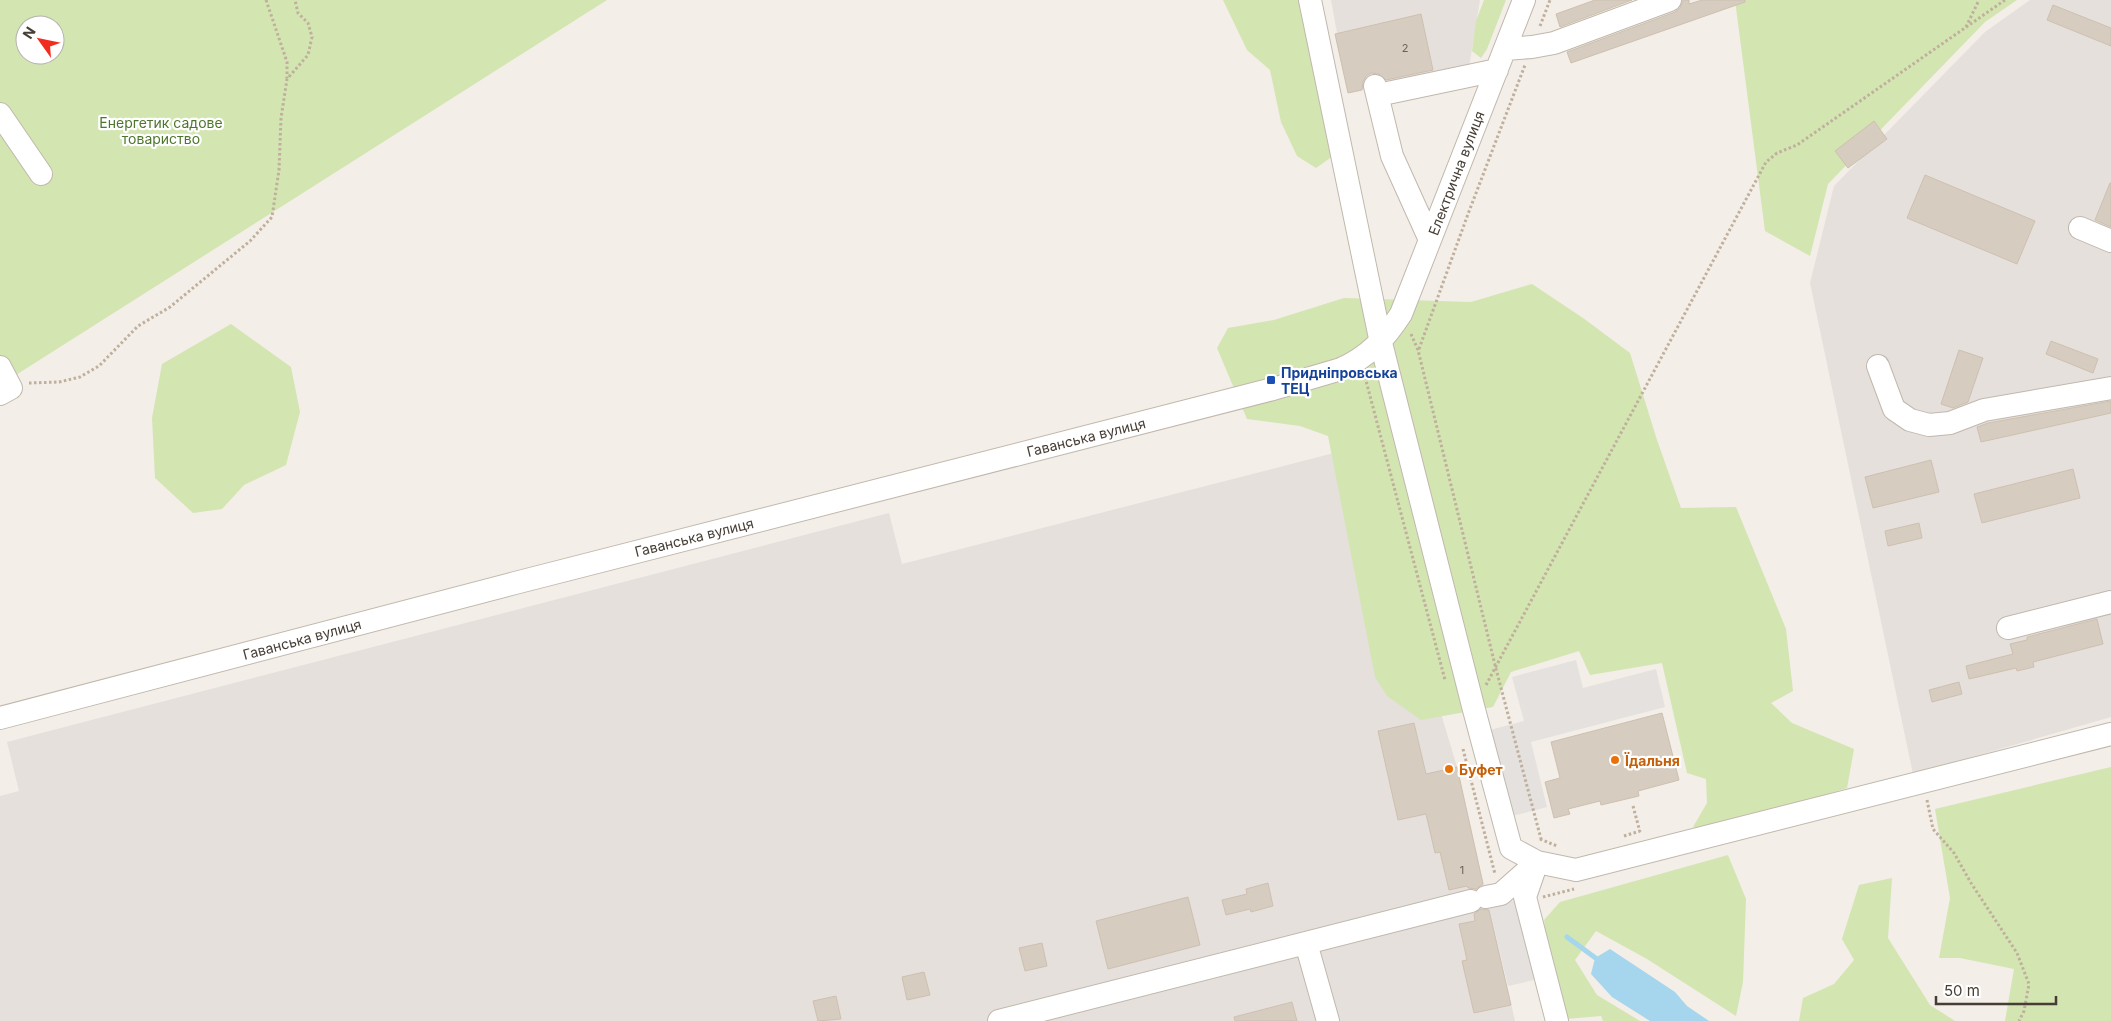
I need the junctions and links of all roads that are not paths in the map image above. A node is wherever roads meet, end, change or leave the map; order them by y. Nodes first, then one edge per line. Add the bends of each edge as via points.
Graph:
1 (1310, 0) edge
2 (1524, 0) edge
3 (1670, 0) edge
4 (1504, 48) junction
5 (1497, 70) junction
6 (0, 114) edge
7 (41, 174) dead end
8 (2080, 228) dead end
9 (1430, 240) junction
10 (2111, 241) edge
11 (1381, 343) junction
12 (1878, 366) dead end
13 (0, 367) edge
14 (2111, 388) edge
15 (6, 391) edge
16 (2111, 602) edge
17 (2008, 628) dead end
18 (0, 718) edge
19 (2111, 734) edge
20 (1537, 862) junction
21 (1306, 943) junction
22 (999, 1021) edge
23 (1328, 1021) edge
24 (1557, 1021) edge

1 - 11 street
2 - 4 street, Електрична вулиця
3 - 4 street via 1554,43
4 - 5 street, Електрична вулиця
5 - 9 street, Електрична вулиця
5 - 9 street via 1377,91 1392,156
6 - 7 street
8 - 10 street
9 - 11 street, Електрична вулиця via 1401,314
11 - 18 street, Гаванська вулиця via 1340,369 1273,389
11 - 20 street via 1511,848
12 - 14 street via 1894,409 1910,420 1929,425 1950,423 1984,410
13 - 15 street
16 - 17 street
19 - 20 street via 1576,870
20 - 21 street via 1486,898
20 - 24 street via 1525,897
21 - 22 street
21 - 23 street

